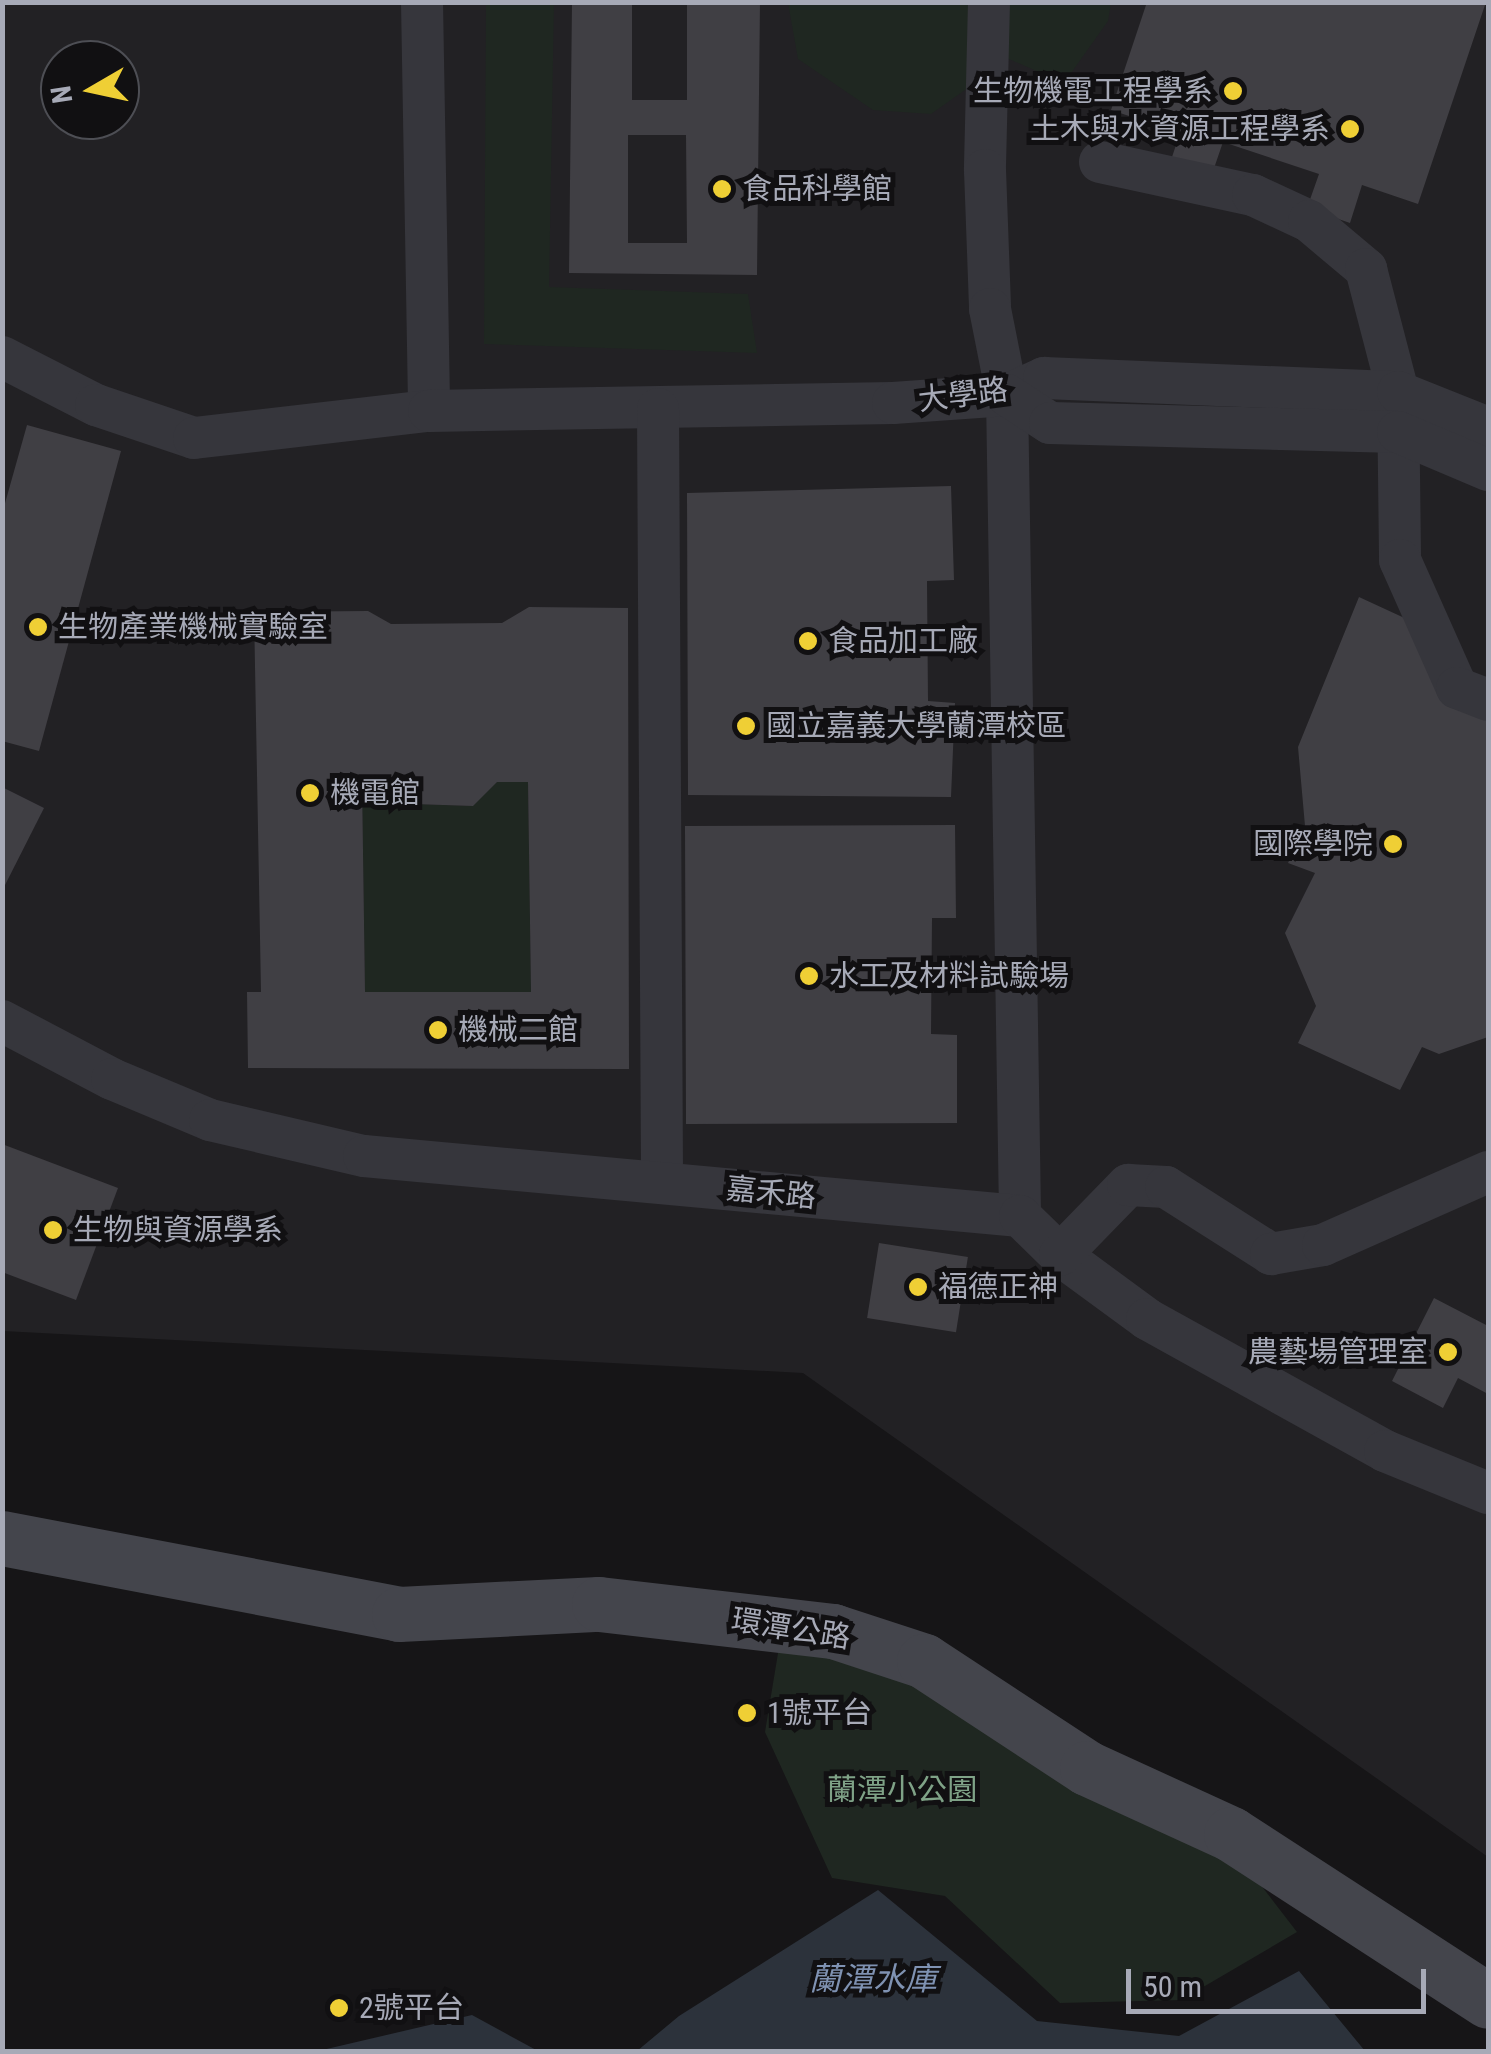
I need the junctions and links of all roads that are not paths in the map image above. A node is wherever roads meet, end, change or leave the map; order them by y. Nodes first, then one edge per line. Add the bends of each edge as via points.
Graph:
1 (422, 2) edge
2 (989, 2) edge
3 (1100, 162) dead end
4 (2, 357) edge
5 (1007, 395) junction
6 (658, 408) junction
7 (429, 411) junction
8 (1398, 412) junction
9 (1488, 428) edge
10 (1488, 470) edge
11 (1488, 700) edge
12 (2, 1021) edge
13 (1488, 1172) edge
14 (662, 1180) junction
15 (1020, 1216) junction
16 (1060, 1255) junction
17 (1488, 1492) edge
18 (2, 1538) edge
19 (1488, 2000) edge

1 - 7 street
2 - 5 street via 990,310
3 - 8 street via 1253,195 1309,221 1366,268
4 - 7 street, 大學路 via 96,405 194,438
5 - 6 street, 大學路
5 - 8 street, 大學路 via 1044,378
5 - 15 street
6 - 7 street, 大學路
6 - 14 street
8 - 9 street, 大學路
8 - 10 street
8 - 11 street via 1400,560 1458,688
12 - 14 street, 嘉禾路 via 112,1079 210,1120 364,1156
13 - 16 street via 1324,1245 1270,1254 1166,1187 1128,1185
14 - 15 street, 嘉禾路
15 - 16 street
16 - 17 street via 1147,1319 1351,1432
18 - 19 street, 環潭公路 via 399,1614 598,1604 833,1631 924,1660 1087,1768 1231,1834

